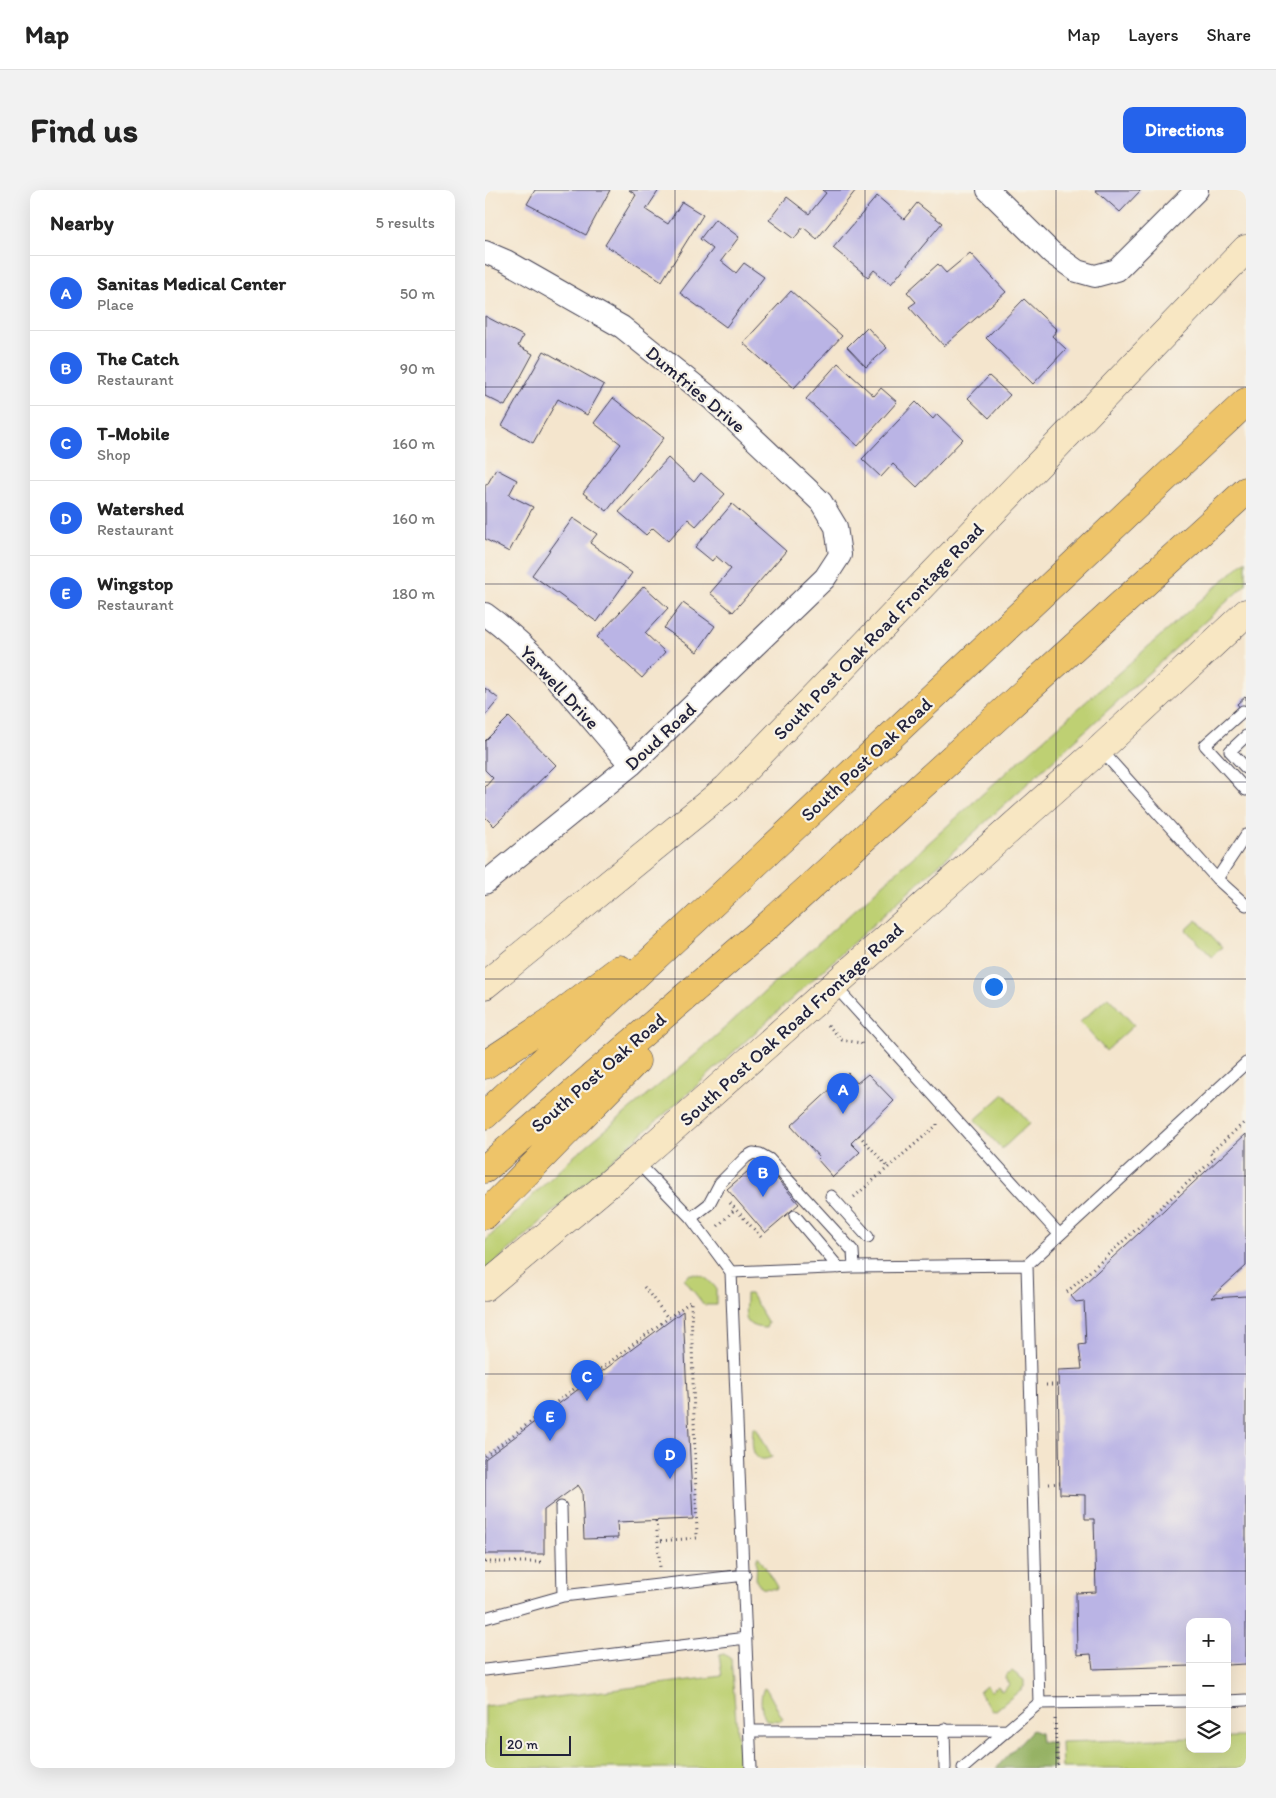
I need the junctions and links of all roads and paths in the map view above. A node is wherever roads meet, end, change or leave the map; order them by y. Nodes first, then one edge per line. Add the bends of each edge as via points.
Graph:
1 (988, 190) edge
2 (1197, 190) edge
3 (1246, 249) edge
4 (485, 252) edge
5 (1246, 402) edge
6 (1246, 491) edge
7 (825, 578) joint
8 (1246, 613) edge
9 (485, 614) edge
10 (1243, 711) dead end
11 (1246, 736) edge
12 (1099, 749) junction
13 (631, 765) junction
14 (1246, 768) edge
15 (1246, 790) edge
16 (1246, 835) edge
17 (752, 868) junction
18 (1217, 878) junction
19 (485, 884) edge
20 (1246, 905) edge
21 (764, 929) junction
22 (485, 985) edge
23 (834, 985) junction
24 (826, 1023) dead end
25 (867, 1050) dead end
26 (1246, 1063) edge
27 (485, 1065) edge
28 (485, 1115) edge
29 (931, 1118) dead end
30 (1246, 1121) edge
31 (859, 1135) dead end
32 (636, 1161) junction
33 (888, 1167) junction
34 (485, 1169) edge
35 (831, 1196) dead end
36 (726, 1198) dead end
37 (841, 1208) junction
38 (735, 1209) junction
39 (747, 1212) dead end
40 (485, 1215) edge
41 (742, 1216) junction
42 (795, 1216) dead end
43 (691, 1218) junction
44 (719, 1224) dead end
45 (1059, 1234) junction
46 (761, 1237) dead end
47 (869, 1237) dead end
48 (1027, 1265) junction
49 (854, 1267) junction
50 (839, 1268) junction
51 (731, 1272) junction
52 (485, 1287) edge
53 (644, 1287) dead end
54 (1067, 1292) dead end
55 (668, 1318) junction
56 (1058, 1385) dead end
57 (1044, 1386) dead end
58 (485, 1456) edge
59 (1060, 1483) dead end
60 (1048, 1484) dead end
61 (561, 1507) dead end
62 (656, 1521) dead end
63 (658, 1541) junction
64 (485, 1562) edge
65 (563, 1563) junction
66 (661, 1572) dead end
67 (745, 1576) junction
68 (563, 1596) junction
69 (485, 1618) edge
70 (746, 1638) junction
71 (485, 1670) edge
72 (1246, 1700) edge
73 (1186, 1701) edge
74 (1231, 1701) edge
75 (1039, 1703) junction
76 (1054, 1703) junction
77 (944, 1729) junction
78 (1008, 1730) junction
79 (750, 1731) junction
80 (751, 1768) edge
81 (945, 1768) edge
82 (963, 1768) edge
83 (1058, 1768) edge

1 - 2 street via 1052,253 1077,271 1095,276 1117,270
3 - 22 main road, South Post Oak Road Frontage Road via 727,788
4 - 7 street, Dumfries Drive via 622,327 713,400 821,502 836,528 840,555
5 - 17 highway, South Post Oak Road
6 - 21 highway, South Post Oak Road
7 - 13 street, Doud Road
8 - 12 main road, South Post Oak Road Frontage Road
9 - 13 street, Yarwell Drive via 550,672
10 - 15 lane via 1205,745
11 - 14 lane via 1230,751
12 - 18 lane
12 - 23 main road, South Post Oak Road Frontage Road
13 - 19 street, Doud Road
16 - 18 lane
17 - 27 highway via 550,1022
17 - 28 highway, South Post Oak Road
18 - 20 lane
21 - 34 highway, South Post Oak Road
21 - 40 highway
23 - 32 main road, South Post Oak Road Frontage Road
23 - 45 lane
24 - 25 path via 842,1040 861,1043
26 - 45 lane
29 - 33 path via 937,1125
30 - 54 path via 1210,1153 1215,1158
31 - 33 path
32 - 43 lane
32 - 52 main road, South Post Oak Road Frontage Road
33 - 37 path
35 - 37 lane
36 - 38 path
37 - 47 lane
38 - 41 path
38 - 44 path
39 - 41 path
41 - 46 path
42 - 50 lane
43 - 49 lane via 709,1204 720,1183 746,1157 760,1154 769,1159 853,1251
43 - 51 lane
45 - 48 lane
48 - 49 lane
48 - 75 lane
49 - 50 lane
50 - 51 lane
51 - 67 lane
53 - 55 path
55 - 58 path
55 - 63 path via 691,1301 697,1538
56 - 57 path
59 - 60 path
61 - 65 lane
62 - 63 path
63 - 66 path
64 - 65 path
65 - 68 lane
67 - 68 lane
67 - 70 lane
68 - 69 lane
70 - 71 lane
70 - 79 lane
72 - 74 lane
73 - 76 lane
75 - 76 lane
75 - 78 lane
76 - 83 path
77 - 78 lane
77 - 79 lane
77 - 81 lane
78 - 82 lane
79 - 80 lane

